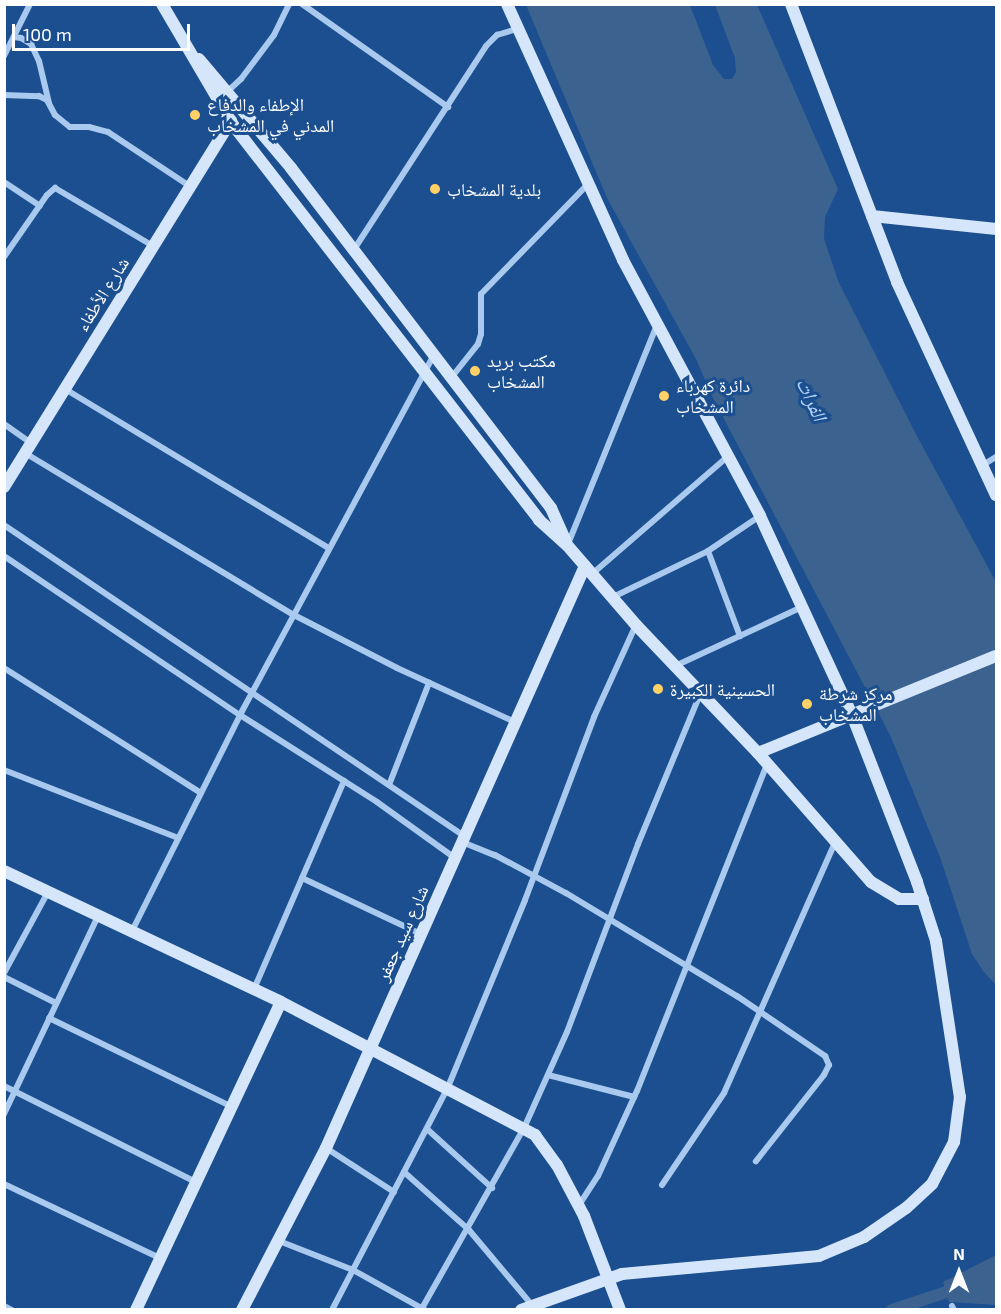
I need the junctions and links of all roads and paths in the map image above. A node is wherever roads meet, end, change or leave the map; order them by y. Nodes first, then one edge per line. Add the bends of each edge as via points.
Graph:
1 (30, 4) edge
2 (162, 4) edge
3 (290, 4) edge
4 (303, 4) edge
5 (507, 4) edge
6 (791, 4) edge
7 (517, 29) junction
8 (14, 37) junction
9 (190, 49) junction
10 (4, 56) edge
11 (228, 91) junction
12 (4, 95) edge
13 (49, 104) junction
14 (448, 106) junction
15 (231, 121) junction
16 (4, 182) edge
17 (588, 183) junction
18 (191, 187) junction
19 (40, 206) junction
20 (872, 216) junction
21 (996, 229) edge
22 (154, 247) junction
23 (353, 251) junction
24 (4, 257) edge
25 (658, 325) junction
26 (433, 356) junction
27 (424, 370) junction
28 (451, 379) junction
29 (65, 388) junction
30 (4, 424) edge
31 (28, 448) junction
32 (728, 456) junction
33 (996, 458) edge
34 (982, 465) junction
35 (4, 487) edge
36 (996, 495) edge
37 (760, 516) junction
38 (4, 525) edge
39 (567, 545) junction
40 (329, 548) junction
41 (708, 551) junction
42 (4, 556) edge
43 (589, 570) junction
44 (612, 597) junction
45 (802, 607) junction
46 (294, 615) junction
47 (636, 625) junction
48 (740, 636) junction
49 (996, 656) edge
50 (675, 666) junction
51 (6, 670) edge
52 (4, 678) edge
53 (429, 683) junction
54 (252, 693) junction
55 (700, 694) junction
56 (240, 715) junction
57 (852, 715) junction
58 (515, 722) junction
59 (758, 753) junction
60 (768, 764) junction
61 (4, 770) edge
62 (344, 781) junction
63 (389, 785) junction
64 (201, 793) junction
65 (178, 838) junction
66 (463, 839) junction
67 (835, 841) junction
68 (455, 858) junction
69 (4, 871) edge
70 (534, 876) junction
71 (302, 878) junction
72 (48, 892) junction
73 (923, 899) junction
74 (98, 916) junction
75 (609, 921) junction
76 (132, 932) junction
77 (422, 934) junction
78 (686, 967) junction
79 (4, 975) edge
80 (254, 989) junction
81 (281, 1002) junction
82 (56, 1003) junction
83 (762, 1012) junction
84 (49, 1018) junction
85 (372, 1048) junction
86 (548, 1075) junction
87 (4, 1086) edge
88 (448, 1087) junction
89 (15, 1092) junction
90 (634, 1097) junction
91 (232, 1107) junction
92 (4, 1114) edge
93 (524, 1128) junction
94 (427, 1129) junction
95 (326, 1148) junction
96 (756, 1161) dead end
97 (404, 1172) junction
98 (196, 1182) junction
99 (4, 1184) edge
100 (662, 1185) dead end
101 (492, 1188) junction
102 (394, 1192) junction
103 (579, 1205) junction
104 (469, 1230) junction
105 (279, 1241) junction
106 (160, 1258) junction
107 (353, 1270) junction
108 (610, 1278) junction
109 (4, 1306) edge
110 (527, 1307) edge
111 (422, 1309) edge
112 (12, 1310) edge
113 (136, 1310) edge
114 (242, 1310) edge
115 (332, 1310) edge
116 (620, 1310) edge

1 - 8 street
2 - 9 street
3 - 11 street via 274,35
4 - 14 street
5 - 7 street
6 - 20 street
7 - 14 street via 491,40
7 - 17 street
8 - 10 street
8 - 13 street via 31,44
9 - 11 street
9 - 15 street
11 - 23 street
12 - 13 street via 39,96
13 - 18 street via 70,127 108,132
14 - 23 street
15 - 18 street, شارع الأطفاء
15 - 27 street
16 - 19 street
17 - 25 street
17 - 28 street via 481,294 478,344
18 - 22 street, شارع الأطفاء
19 - 22 street via 52,190 60,189
19 - 24 street
20 - 21 street
20 - 34 street via 897,282
22 - 29 street, شارع الأطفاء
23 - 26 street
25 - 32 street
25 - 39 street
26 - 27 street
26 - 28 street
27 - 39 street via 539,520
27 - 40 street
28 - 39 street via 550,508
29 - 31 street, شارع الأطفاء
29 - 40 street
30 - 31 street
31 - 35 street, شارع الأطفاء
31 - 46 street
32 - 37 street
32 - 43 street
33 - 34 street
34 - 36 street
37 - 41 street
37 - 45 street
38 - 54 street
39 - 43 street
40 - 46 street
41 - 44 street
41 - 48 street
42 - 56 street
43 - 44 street
43 - 58 street, شارع سيد جعفر
44 - 47 street
45 - 48 street
45 - 57 street
46 - 53 street
46 - 54 street
47 - 50 street
47 - 70 street via 594,717
48 - 50 street
49 - 57 street
50 - 55 street
51 - 52 street
51 - 64 street
53 - 58 street
53 - 63 street
54 - 56 street
54 - 63 street
55 - 59 street
55 - 75 street
56 - 62 street
56 - 64 street
57 - 59 street
57 - 73 street
58 - 66 street, شارع سيد جعفر
59 - 60 street
60 - 67 street
60 - 78 street
61 - 65 street
62 - 68 street
62 - 71 street
63 - 66 street
64 - 65 street
65 - 76 street
66 - 68 street, شارع سيد جعفر
66 - 70 street
67 - 73 street via 886,894 899,899
67 - 83 street
68 - 77 street, شارع سيد جعفر
69 - 72 street
70 - 75 street
70 - 88 street
71 - 77 street
71 - 80 street
72 - 74 street
72 - 79 street
73 - 108 street via 936,941 960,1097 954,1142 932,1184 864,1237 819,1256
74 - 76 street
74 - 82 street
75 - 78 street
75 - 86 street
76 - 80 street
77 - 85 street, شارع سيد جعفر
78 - 83 street
78 - 90 street
79 - 82 street
80 - 81 street
81 - 85 street
81 - 91 street
82 - 84 street
83 - 96 street via 825,1056 829,1065
83 - 100 street via 724,1093
84 - 89 street
84 - 91 street
85 - 88 street
85 - 95 street, شارع سيد جعفر
86 - 90 street
86 - 93 street
87 - 89 street
88 - 93 street
88 - 94 street
89 - 92 street
89 - 98 street
90 - 103 street via 598,1176
91 - 98 street
93 - 101 street
93 - 103 street via 535,1135 557,1165
94 - 97 street
94 - 101 street
95 - 102 street
95 - 105 street, شارع سيد جعفر
97 - 102 street
97 - 104 street
98 - 106 street
99 - 106 street
101 - 104 street
102 - 107 street
103 - 108 street
104 - 110 street
104 - 111 street
105 - 107 street
105 - 114 street, شارع سيد جعفر
106 - 113 street
107 - 111 street
107 - 115 street
108 - 110 street
108 - 116 street
109 - 112 street

